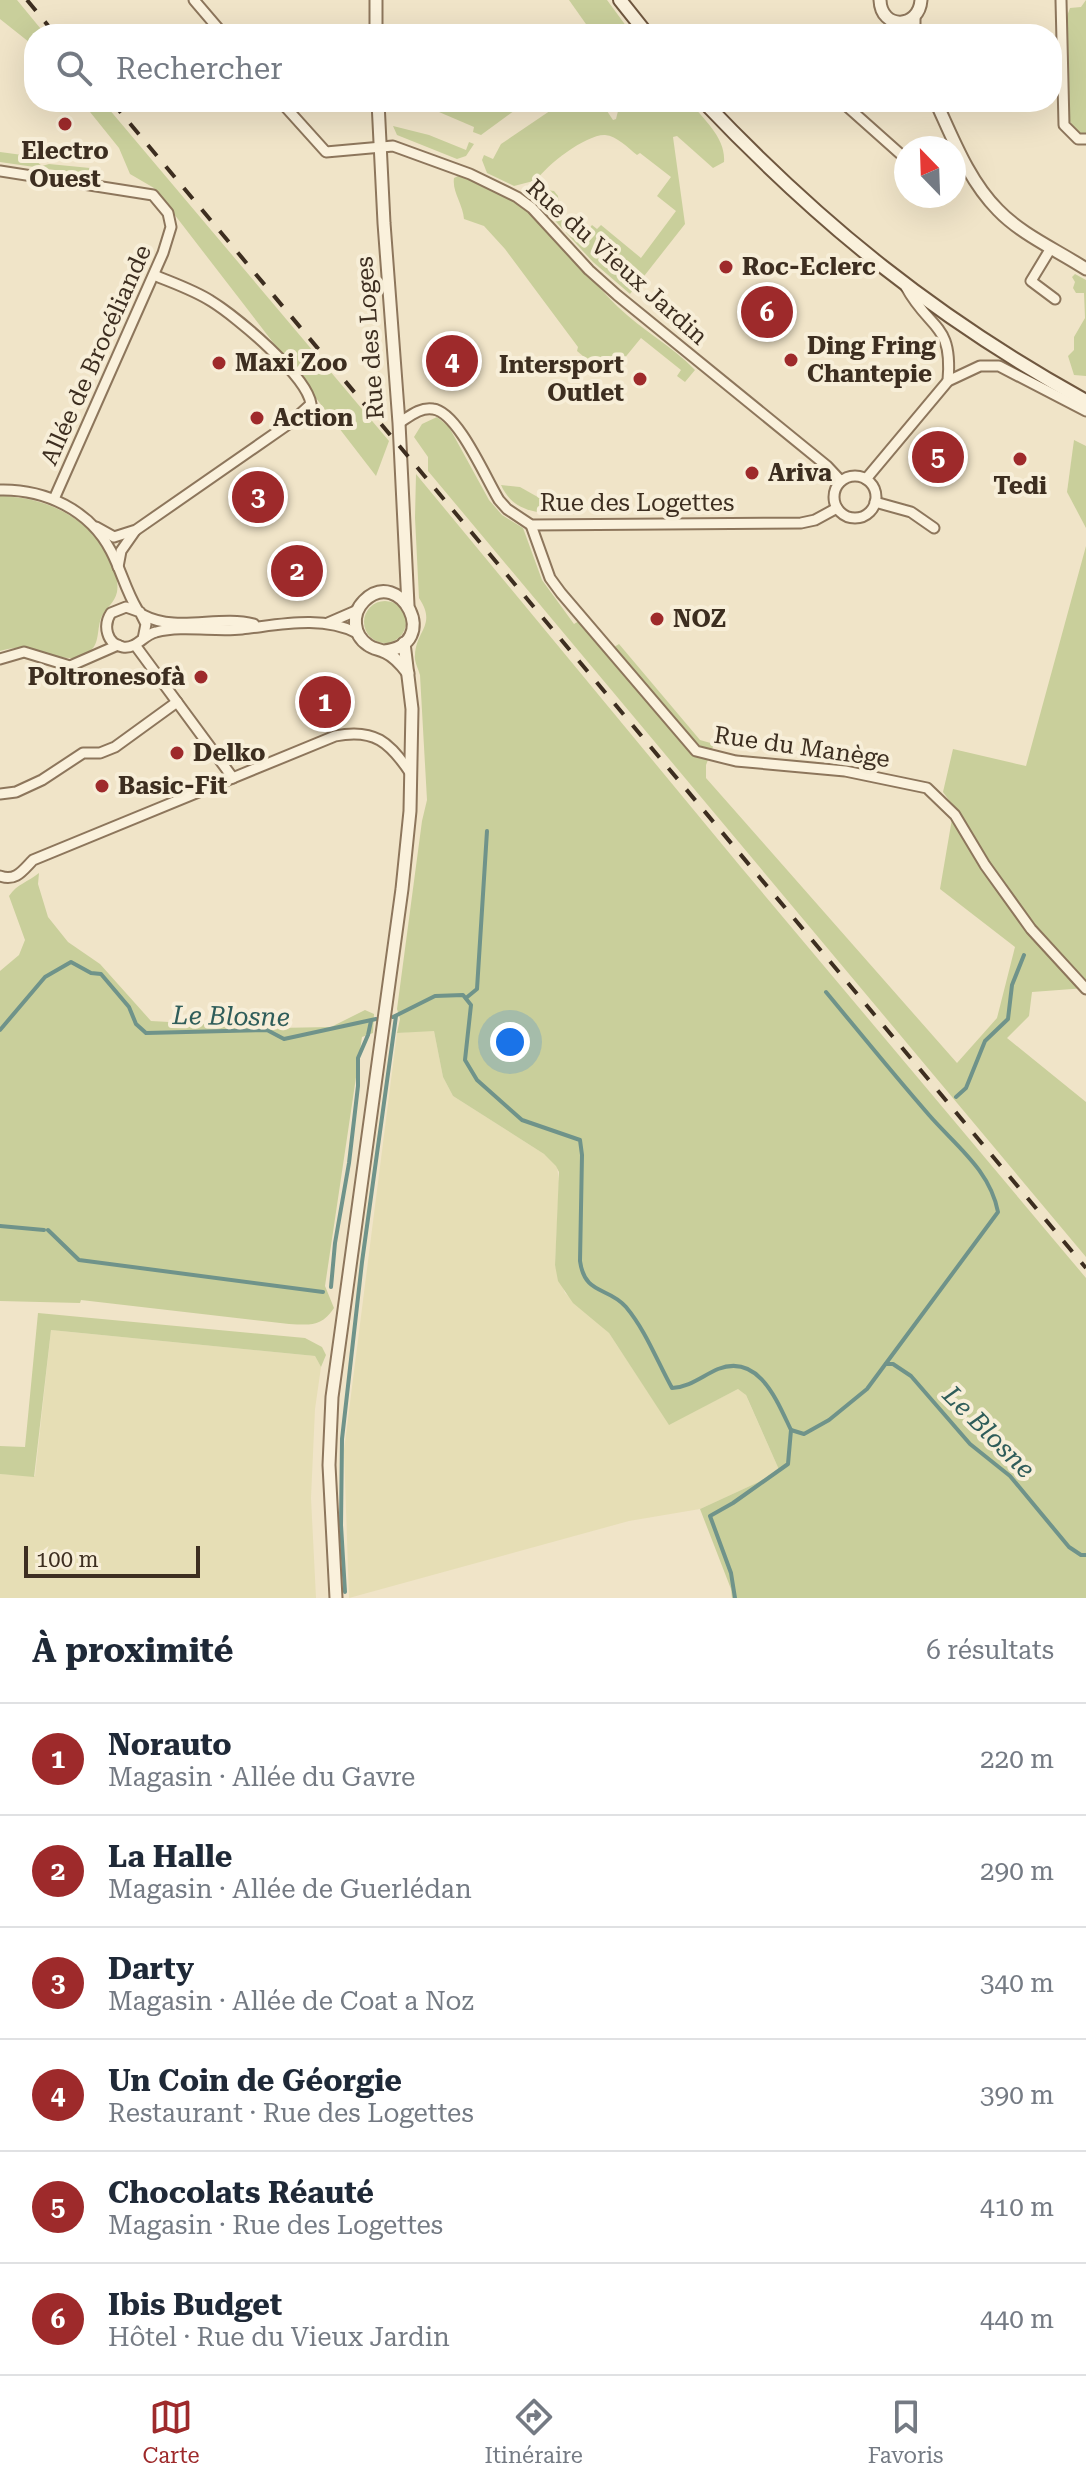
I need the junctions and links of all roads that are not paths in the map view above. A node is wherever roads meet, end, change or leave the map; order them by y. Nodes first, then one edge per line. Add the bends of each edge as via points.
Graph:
1 (194, 0) edge
2 (376, 0) edge
3 (620, 0) edge
4 (880, 0) edge
5 (1061, 0) edge
6 (923, 1) edge
7 (914, 18) junction
8 (897, 23) joint
9 (214, 24) edge
10 (376, 24) edge
11 (639, 24) edge
12 (914, 24) edge
13 (1062, 24) edge
14 (1062, 42) edge
15 (290, 112) edge
16 (378, 112) edge
17 (714, 112) edge
18 (853, 112) edge
19 (940, 112) edge
20 (950, 136) edge
21 (1086, 139) edge
22 (380, 147) junction
23 (894, 148) edge
24 (966, 167) edge
25 (0, 171) edge
26 (1051, 248) junction
27 (1070, 258) junction
28 (1086, 261) edge
29 (1086, 269) edge
30 (154, 275) junction
31 (906, 287) junction
32 (1055, 299) dead end
33 (948, 381) junction
34 (1086, 401) edge
35 (1086, 411) edge
36 (399, 423) junction
37 (866, 479) junction
38 (841, 481) junction
39 (0, 490) edge
40 (54, 499) junction
41 (875, 502) junction
42 (837, 508) junction
43 (531, 525) junction
44 (96, 527) junction
45 (934, 528) dead end
46 (136, 530) junction
47 (118, 567) junction
48 (404, 570) junction
49 (385, 593) junction
50 (408, 605) junction
51 (358, 610) junction
52 (140, 612) junction
53 (327, 623) junction
54 (259, 625) junction
55 (357, 633) junction
56 (139, 642) junction
57 (404, 643) junction
58 (118, 645) junction
59 (384, 651) junction
60 (0, 659) edge
61 (410, 675) junction
62 (177, 702) junction
63 (411, 775) junction
64 (233, 778) junction
65 (0, 794) edge
66 (0, 876) edge
67 (1086, 989) edge
68 (336, 1598) edge

1 - 9 street
2 - 10 street
3 - 11 main road
4 - 8 street via 883,14
5 - 13 street
6 - 7 street
7 - 8 street
7 - 12 street
14 - 21 street via 1064,125 1078,139
15 - 22 street, Rue du Vieux Jardin via 326,152
16 - 22 street, Rue des Loges
17 - 31 main road via 794,194
18 - 23 street
19 - 20 street
22 - 36 street, Rue des Loges
22 - 38 street, Rue du Vieux Jardin via 393,146 470,174 517,197 617,295
24 - 26 street via 999,211
25 - 30 street, Allée de Brocéliande via 153,195 168,213 171,227
26 - 27 street
26 - 32 street via 1031,281
27 - 28 street
27 - 29 street
30 - 40 street, Allée de Brocéliande
30 - 46 street via 215,303 281,358 311,404
31 - 33 street via 944,335 950,356
31 - 34 main road
33 - 35 street via 980,366 999,366
33 - 37 street
36 - 43 street, Rue des Logettes via 431,408 449,417 499,500
36 - 48 street, Rue des Loges
37 - 38 street
37 - 41 street
38 - 42 street via 834,494
39 - 40 street
40 - 44 street
41 - 42 street via 861,517 850,518
41 - 45 street via 911,512
42 - 43 street, Rue des Logettes via 801,523
43 - 67 street, Rue du Manège via 550,578 696,751 927,788 955,815 1031,929
44 - 46 street via 114,537
44 - 47 street
46 - 47 street via 121,551
47 - 52 street
48 - 49 street
48 - 50 street, Rue des Loges
49 - 50 street
49 - 51 street via 369,597
50 - 57 street via 413,621
51 - 53 street
51 - 55 street
52 - 54 street via 152,620 179,623
52 - 56 street via 146,629
52 - 58 street via 121,607 108,617 107,634
53 - 54 street
53 - 55 street
54 - 56 street via 162,631
55 - 59 street via 365,644
56 - 58 street
56 - 62 street
57 - 59 street
57 - 61 street
58 - 60 street via 70,666 24,652
59 - 61 street
61 - 63 street
62 - 64 street
62 - 65 street via 115,747 83,753 42,780
63 - 64 street via 381,739 356,733 335,736
63 - 68 street via 402,889 332,1397 329,1465
64 - 66 street via 33,860 18,876

